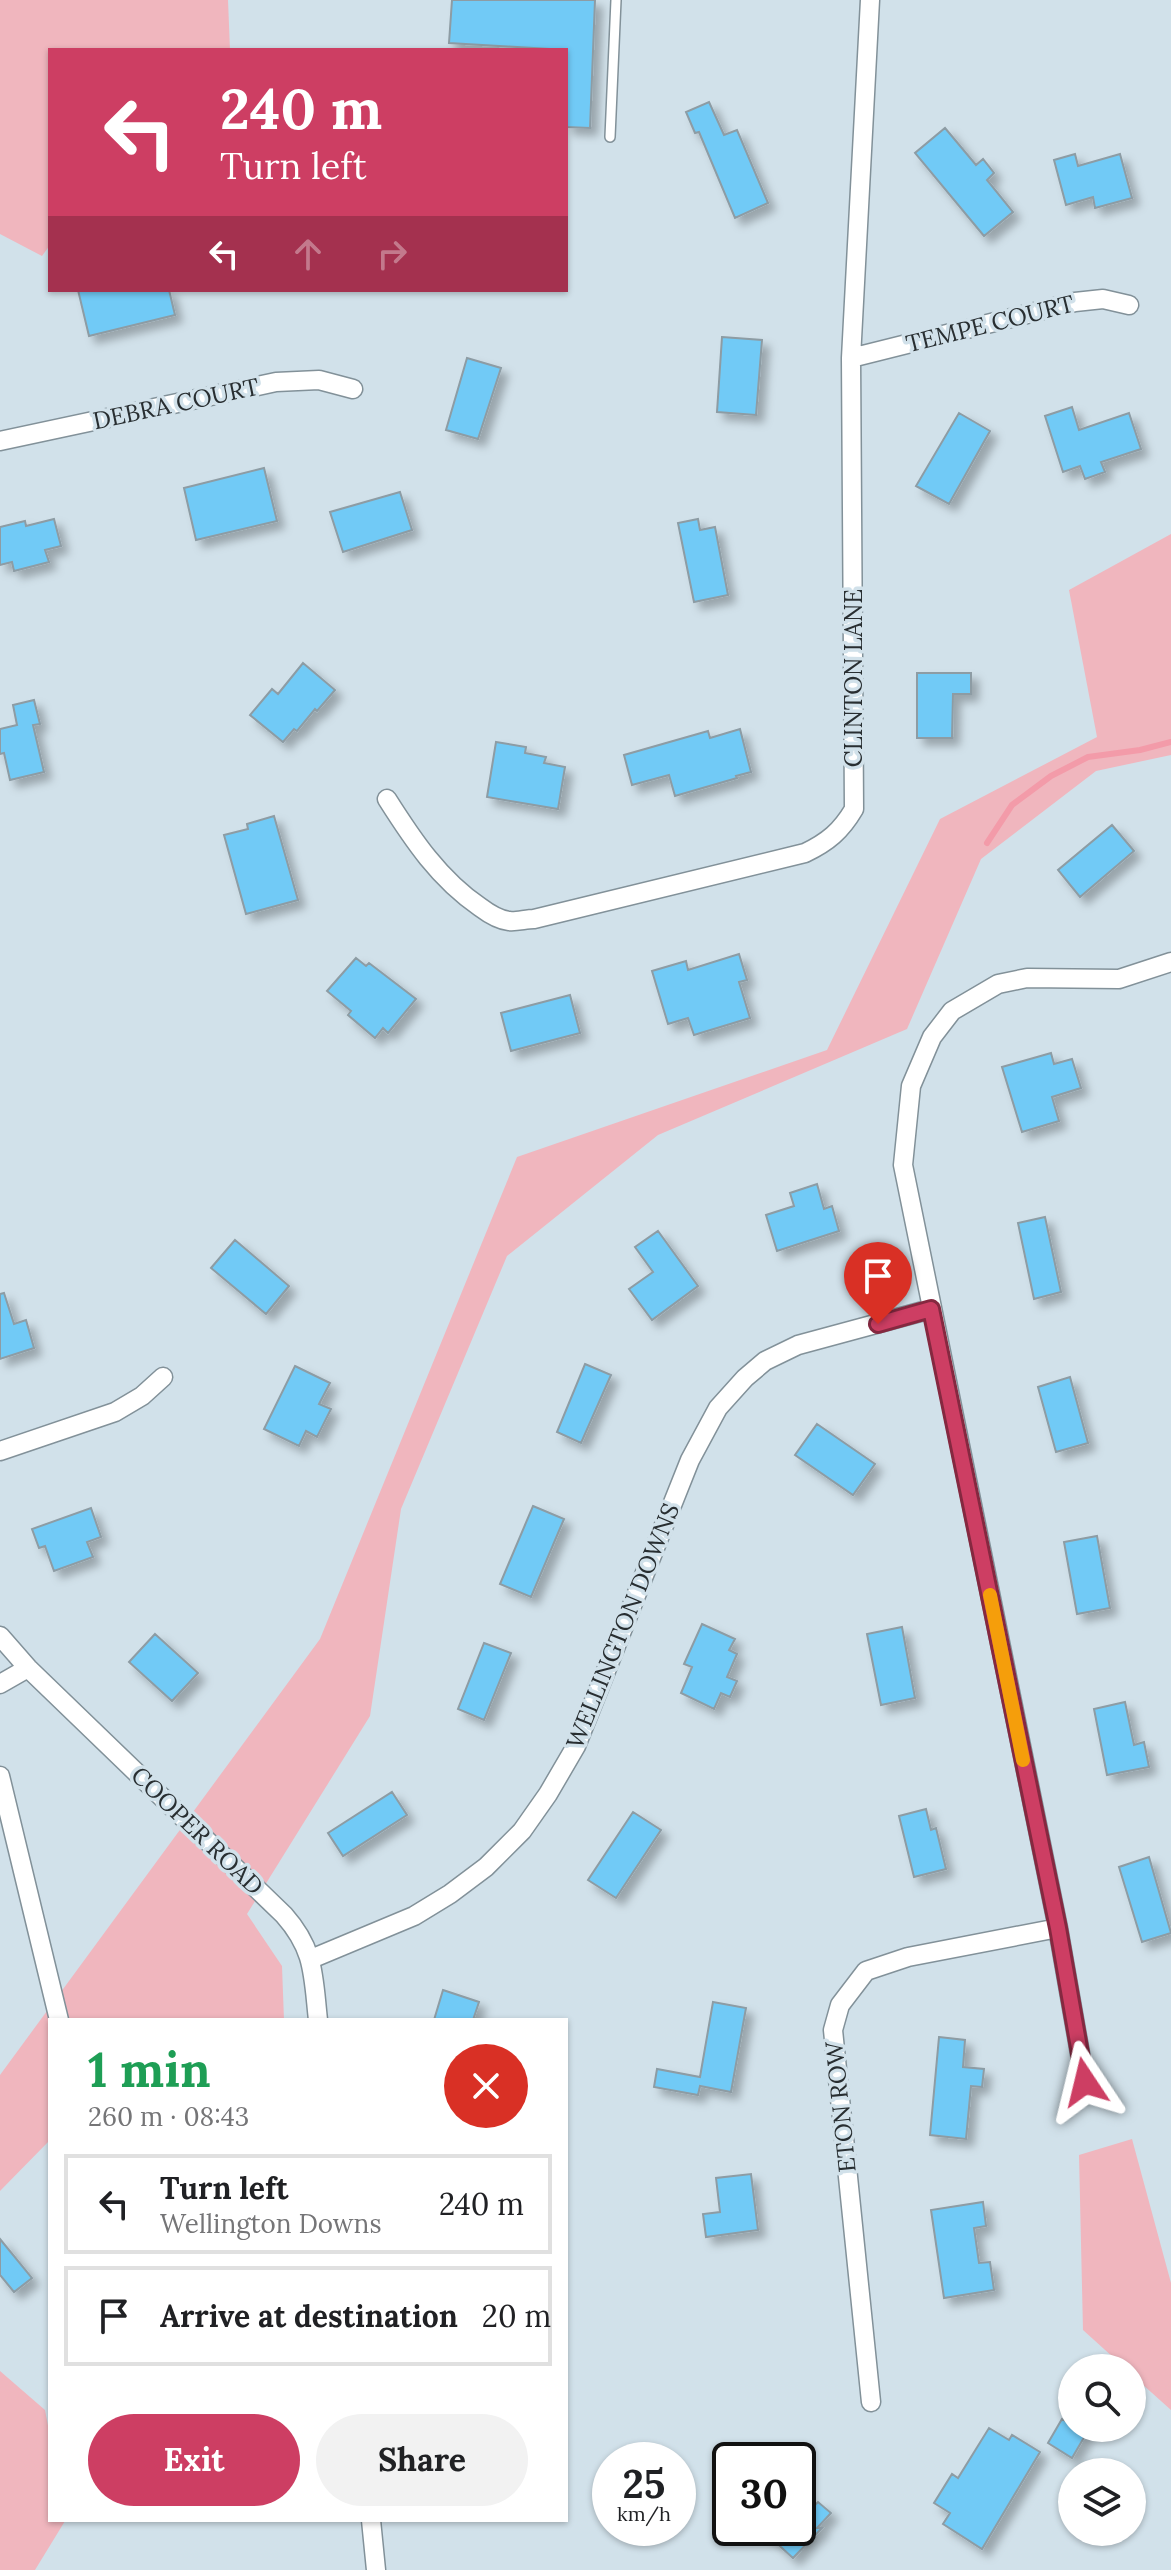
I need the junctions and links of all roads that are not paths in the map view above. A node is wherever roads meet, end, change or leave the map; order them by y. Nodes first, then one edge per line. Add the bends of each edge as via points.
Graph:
1 (616, 0) edge
2 (870, 0) edge
3 (610, 137) dead end
4 (1129, 305) dead end
5 (851, 358) junction
6 (353, 389) dead end
7 (0, 441) edge
8 (387, 799) dead end
9 (1171, 962) edge
10 (931, 1309) junction
11 (163, 1377) dead end
12 (0, 1451) edge
13 (0, 1636) edge
14 (28, 1668) junction
15 (0, 1684) edge
16 (0, 1776) edge
17 (1058, 1928) junction
18 (311, 1959) junction
19 (59, 2018) edge
20 (318, 2018) edge
21 (1085, 2082) dead end
22 (871, 2402) dead end
23 (371, 2522) edge
24 (376, 2570) edge

1 - 3 lane
2 - 5 street, CLINTON LANE
4 - 5 street, TEMPE COURT via 1103,299 1075,302
5 - 8 street, CLINTON LANE via 854,809 842,828 805,853 534,919 507,921 473,902 438,871
6 - 7 street, DEBRA COURT via 319,380 276,382
9 - 10 street via 1119,979 1027,978 998,984 952,1011 932,1037 911,1086 903,1165
10 - 17 street
10 - 18 street, WELLINGTON DOWNS via 798,1345 745,1378 718,1408 690,1460 576,1746 522,1831 486,1867 414,1916
11 - 12 street via 115,1412
13 - 14 street, COOPER ROAD
14 - 15 street
14 - 18 street, COOPER ROAD via 284,1915 300,1933
16 - 19 street
17 - 21 street
17 - 22 street, ETON ROW via 874,1967 840,2005 833,2030
18 - 20 street, COOPER ROAD
23 - 24 street

